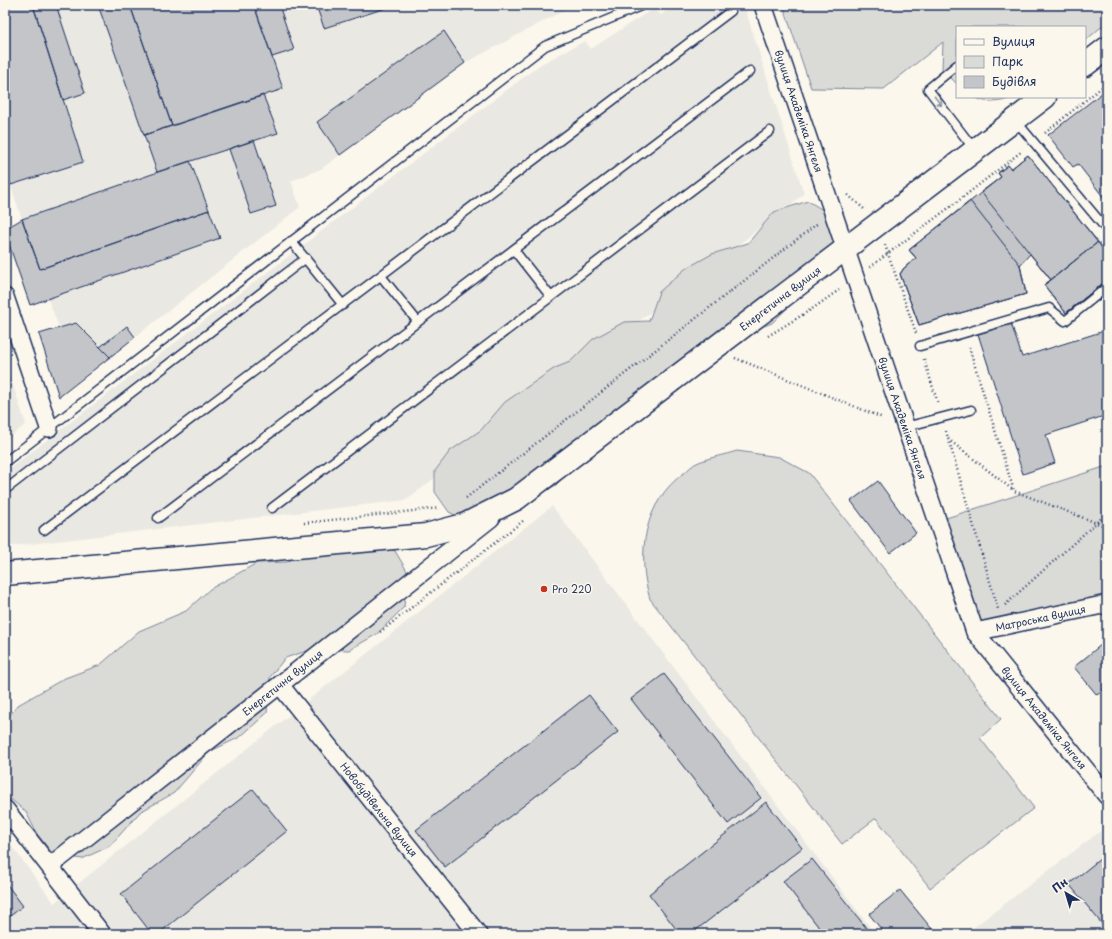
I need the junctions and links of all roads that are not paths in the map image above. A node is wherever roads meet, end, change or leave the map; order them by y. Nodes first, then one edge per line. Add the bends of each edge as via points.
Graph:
1 (643, 5) edge
2 (763, 5) edge
3 (731, 11) dead end
4 (1107, 48) edge
5 (1086, 64) edge
6 (956, 66) edge
7 (750, 71) dead end
8 (1044, 98) edge
9 (1016, 121) junction
10 (770, 131) dead end
11 (975, 151) junction
12 (1107, 230) edge
13 (291, 241) junction
14 (514, 250) junction
15 (845, 250) junction
16 (306, 258) junction
17 (381, 276) junction
18 (1107, 287) edge
19 (5, 297) edge
20 (551, 297) junction
21 (343, 304) junction
22 (418, 322) junction
23 (920, 346) road end
24 (971, 410) dead end
25 (905, 427) junction
26 (49, 428) junction
27 (5, 462) edge
28 (5, 490) edge
29 (516, 499) junction
30 (272, 508) dead end
31 (158, 518) dead end
32 (44, 530) dead end
33 (5, 574) edge
34 (1107, 604) edge
35 (975, 632) junction
36 (280, 685) junction
37 (1107, 796) edge
38 (5, 809) edge
39 (50, 866) junction
40 (102, 934) edge
41 (478, 934) edge

1 - 13 lane via 546,46
2 - 15 street, вулиця Академіка Янгеля
3 - 17 lane
4 - 5 main road
6 -> 11 lane via 928,89
7 - 14 lane
8 - 9 main road, Енергетична вулиця
9 - 11 main road, Енергетична вулиця
9 - 12 lane
10 - 20 lane
11 - 15 main road, Енергетична вулиця
13 - 16 lane
13 - 26 lane
14 - 20 lane
14 - 22 lane
15 - 25 street, вулиця Академіка Янгеля
15 - 29 main road, Енергетична вулиця
16 - 21 lane
16 - 28 lane
17 - 21 lane
17 - 22 lane
18 - 23 lane via 1065,321 1048,308
19 - 26 street
20 - 30 lane
21 - 32 lane
22 - 31 lane
24 - 25 lane
25 - 35 street, вулиця Академіка Янгеля
26 - 27 lane
29 - 33 main road, Енергетична вулиця via 464,524 426,535
29 - 36 street, Енергетична вулиця
34 - 35 street, Матроська вулиця
35 - 37 street, вулиця Академіка Янгеля
36 - 39 street, Енергетична вулиця
36 - 41 street, Новобудівельна вулиця
38 - 39 street
39 - 40 street

